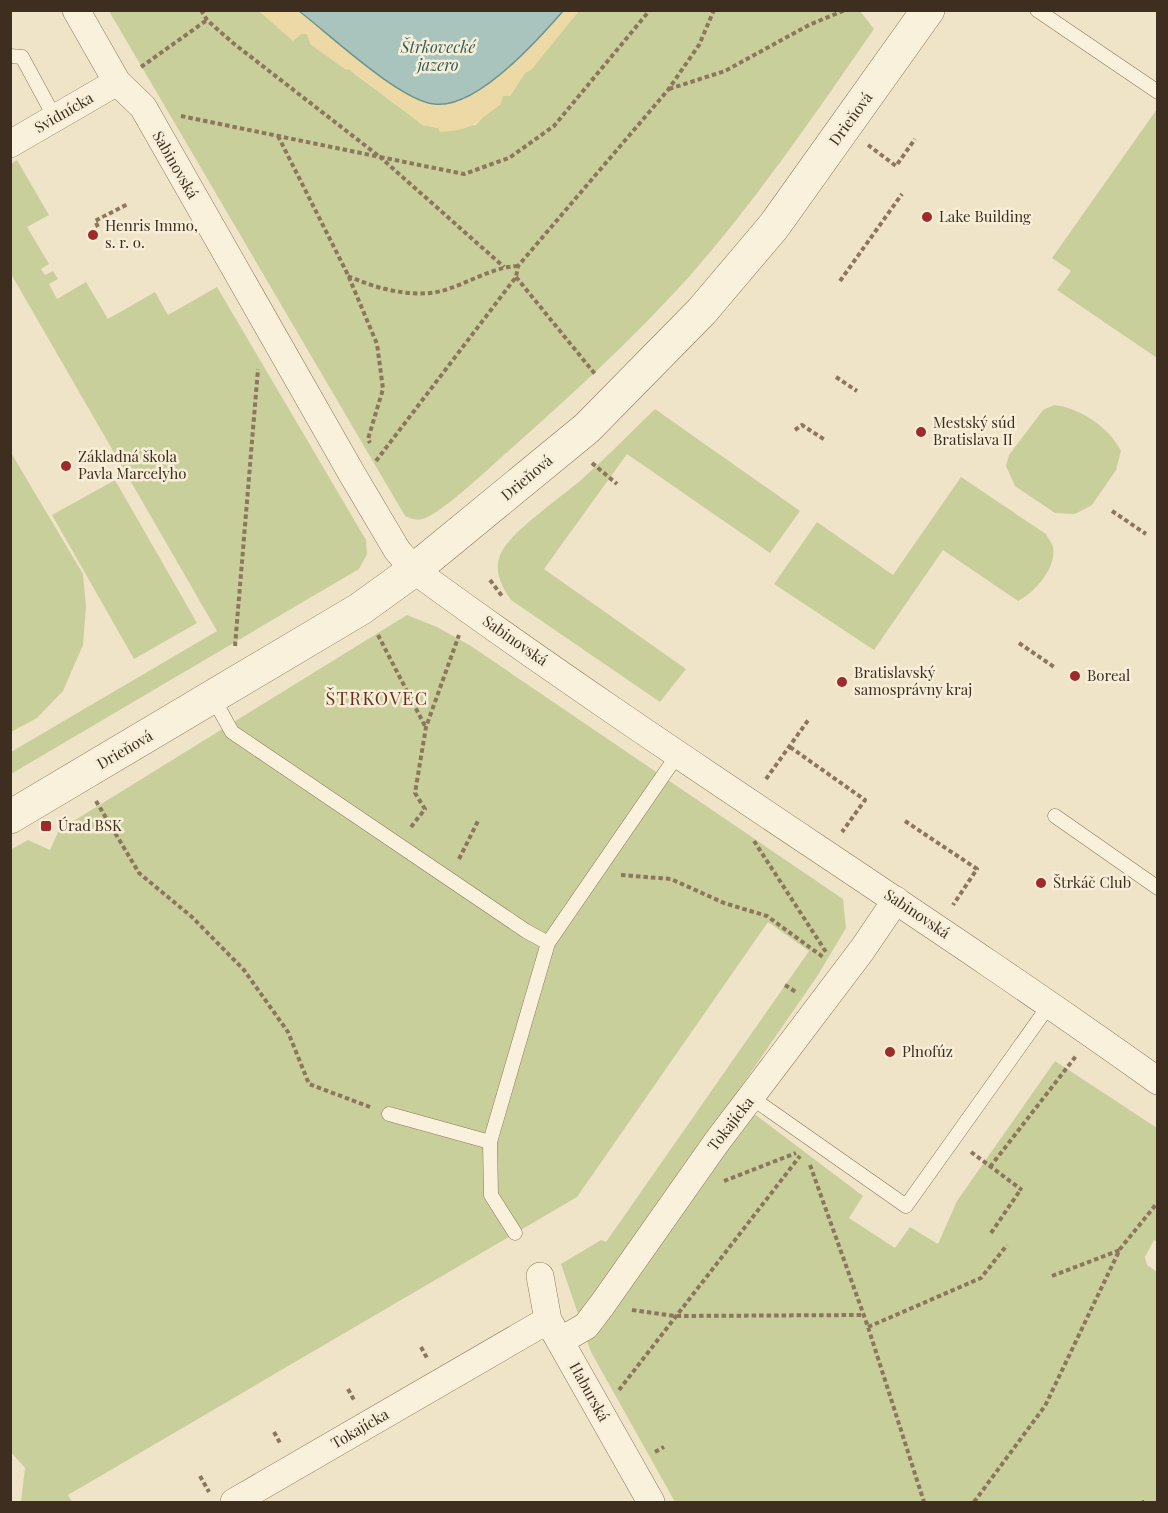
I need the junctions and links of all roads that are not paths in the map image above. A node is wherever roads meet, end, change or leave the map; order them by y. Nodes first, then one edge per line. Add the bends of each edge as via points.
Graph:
1 (76, 10) edge
2 (928, 10) edge
3 (1037, 10) edge
4 (16, 56) edge
5 (117, 82) junction
6 (1158, 92) edge
7 (55, 118) junction
8 (10, 144) edge
9 (414, 570) junction
10 (213, 698) junction
11 (678, 754) junction
12 (1055, 816) dead end
13 (10, 817) edge
14 (1158, 888) edge
15 (896, 900) junction
16 (548, 943) junction
17 (1050, 1004) junction
18 (1158, 1081) edge
19 (752, 1098) junction
20 (389, 1114) road end
21 (490, 1142) junction
22 (515, 1233) dead end
23 (540, 1276) dead end
24 (554, 1330) junction
25 (234, 1503) edge
26 (651, 1503) edge

1 - 5 street, Sabinovská
2 - 9 street, Drieňová via 774,226 702,311 586,428
3 - 6 lane
4 - 7 lane
5 - 7 street, Svidnícka
5 - 9 street, Sabinovská via 142,107 352,474 397,550
7 - 8 street, Svidnícka
9 - 10 street, Drieňová via 360,609
9 - 11 street, Sabinovská
10 - 13 street, Drieňová
10 - 16 lane via 232,732
11 - 15 street, Sabinovská
11 - 16 lane
12 - 14 lane
15 - 17 street, Sabinovská
15 - 19 street, Tokajícka
16 - 21 lane
17 - 18 street, Sabinovská
17 - 19 lane via 906,1206 808,1145
19 - 24 street, Tokajícka via 586,1326
20 - 21 lane
21 - 22 lane via 491,1195
23 - 24 street, Haburská
24 - 25 street, Tokajícka
24 - 26 street, Haburská

